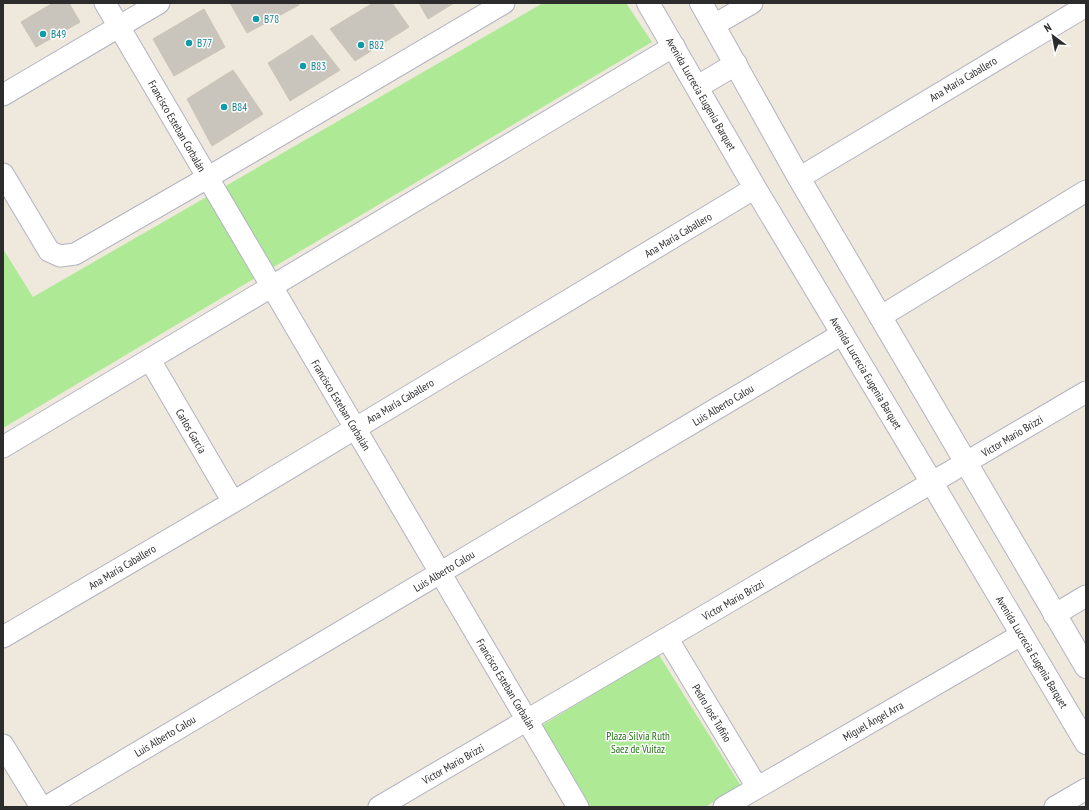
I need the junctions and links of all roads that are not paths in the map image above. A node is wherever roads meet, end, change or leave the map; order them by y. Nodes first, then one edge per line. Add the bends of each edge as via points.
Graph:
1 (105, 3) edge
2 (159, 3) edge
3 (504, 3) edge
4 (648, 3) edge
5 (701, 3) edge
6 (752, 3) edge
7 (1086, 6) edge
8 (714, 25) junction
9 (119, 27) junction
10 (674, 46) junction
11 (736, 64) junction
12 (697, 87) junction
13 (3, 94) edge
14 (3, 174) edge
15 (207, 178) junction
16 (799, 178) junction
17 (756, 188) junction
18 (1086, 191) edge
19 (271, 286) junction
20 (880, 317) junction
21 (842, 334) junction
22 (150, 360) junction
23 (1086, 392) edge
24 (355, 428) junction
25 (3, 447) edge
26 (967, 463) junction
27 (932, 483) junction
28 (233, 502) junction
29 (440, 573) junction
30 (1086, 596) edge
31 (1054, 615) junction
32 (1022, 634) junction
33 (3, 637) edge
34 (667, 638) junction
35 (1086, 667) edge
36 (527, 721) junction
37 (1086, 743) edge
38 (3, 746) edge
39 (757, 787) junction
40 (1086, 789) edge
41 (41, 807) edge
42 (46, 807) edge
43 (379, 807) edge
44 (578, 807) edge
45 (724, 807) edge
46 (1055, 807) edge

1 - 9 street, Francisco Esteban Corbalán
2 - 9 street
3 - 15 street
4 - 10 main road, Avenida Lucrecia Eugenia Barquet
5 - 8 main road
6 - 8 street
7 - 16 street, Ana María Caballero
8 - 11 main road
9 - 13 street
9 - 15 street, Francisco Esteban Corbalán
10 - 12 main road, Avenida Lucrecia Eugenia Barquet
10 - 19 street
11 - 12 main road
11 - 16 main road
12 - 17 main road, Avenida Lucrecia Eugenia Barquet
14 - 15 street via 49,251 60,256 75,254
15 - 19 street, Francisco Esteban Corbalán
16 - 20 main road
17 - 21 main road, Avenida Lucrecia Eugenia Barquet
17 - 24 street, Ana María Caballero
18 - 20 street
19 - 22 street
19 - 24 street, Francisco Esteban Corbalán
20 - 26 main road
21 - 27 main road, Avenida Lucrecia Eugenia Barquet
21 - 29 street, Luis Alberto Calou
22 - 25 street
22 - 28 street, Carlos García
23 - 26 street, Victor Mario Brizzi
24 - 28 street, Ana María Caballero
24 - 29 street, Francisco Esteban Corbalán
26 - 27 street, Victor Mario Brizzi
26 - 31 main road
27 - 32 main road, Avenida Lucrecia Eugenia Barquet
27 - 34 street, Victor Mario Brizzi
28 - 33 street, Ana María Caballero
29 - 36 street, Francisco Esteban Corbalán
29 - 42 street, Luis Alberto Calou
30 - 31 street
31 - 35 main road
32 - 37 main road, Avenida Lucrecia Eugenia Barquet
32 - 39 street, Miguel Ángel Arra
34 - 36 street, Victor Mario Brizzi
34 - 39 street, Pedro José Tufiño
36 - 43 street, Victor Mario Brizzi
36 - 44 street, Francisco Esteban Corbalán
38 - 41 street
39 - 45 street, Miguel Ángel Arra
40 - 46 street

